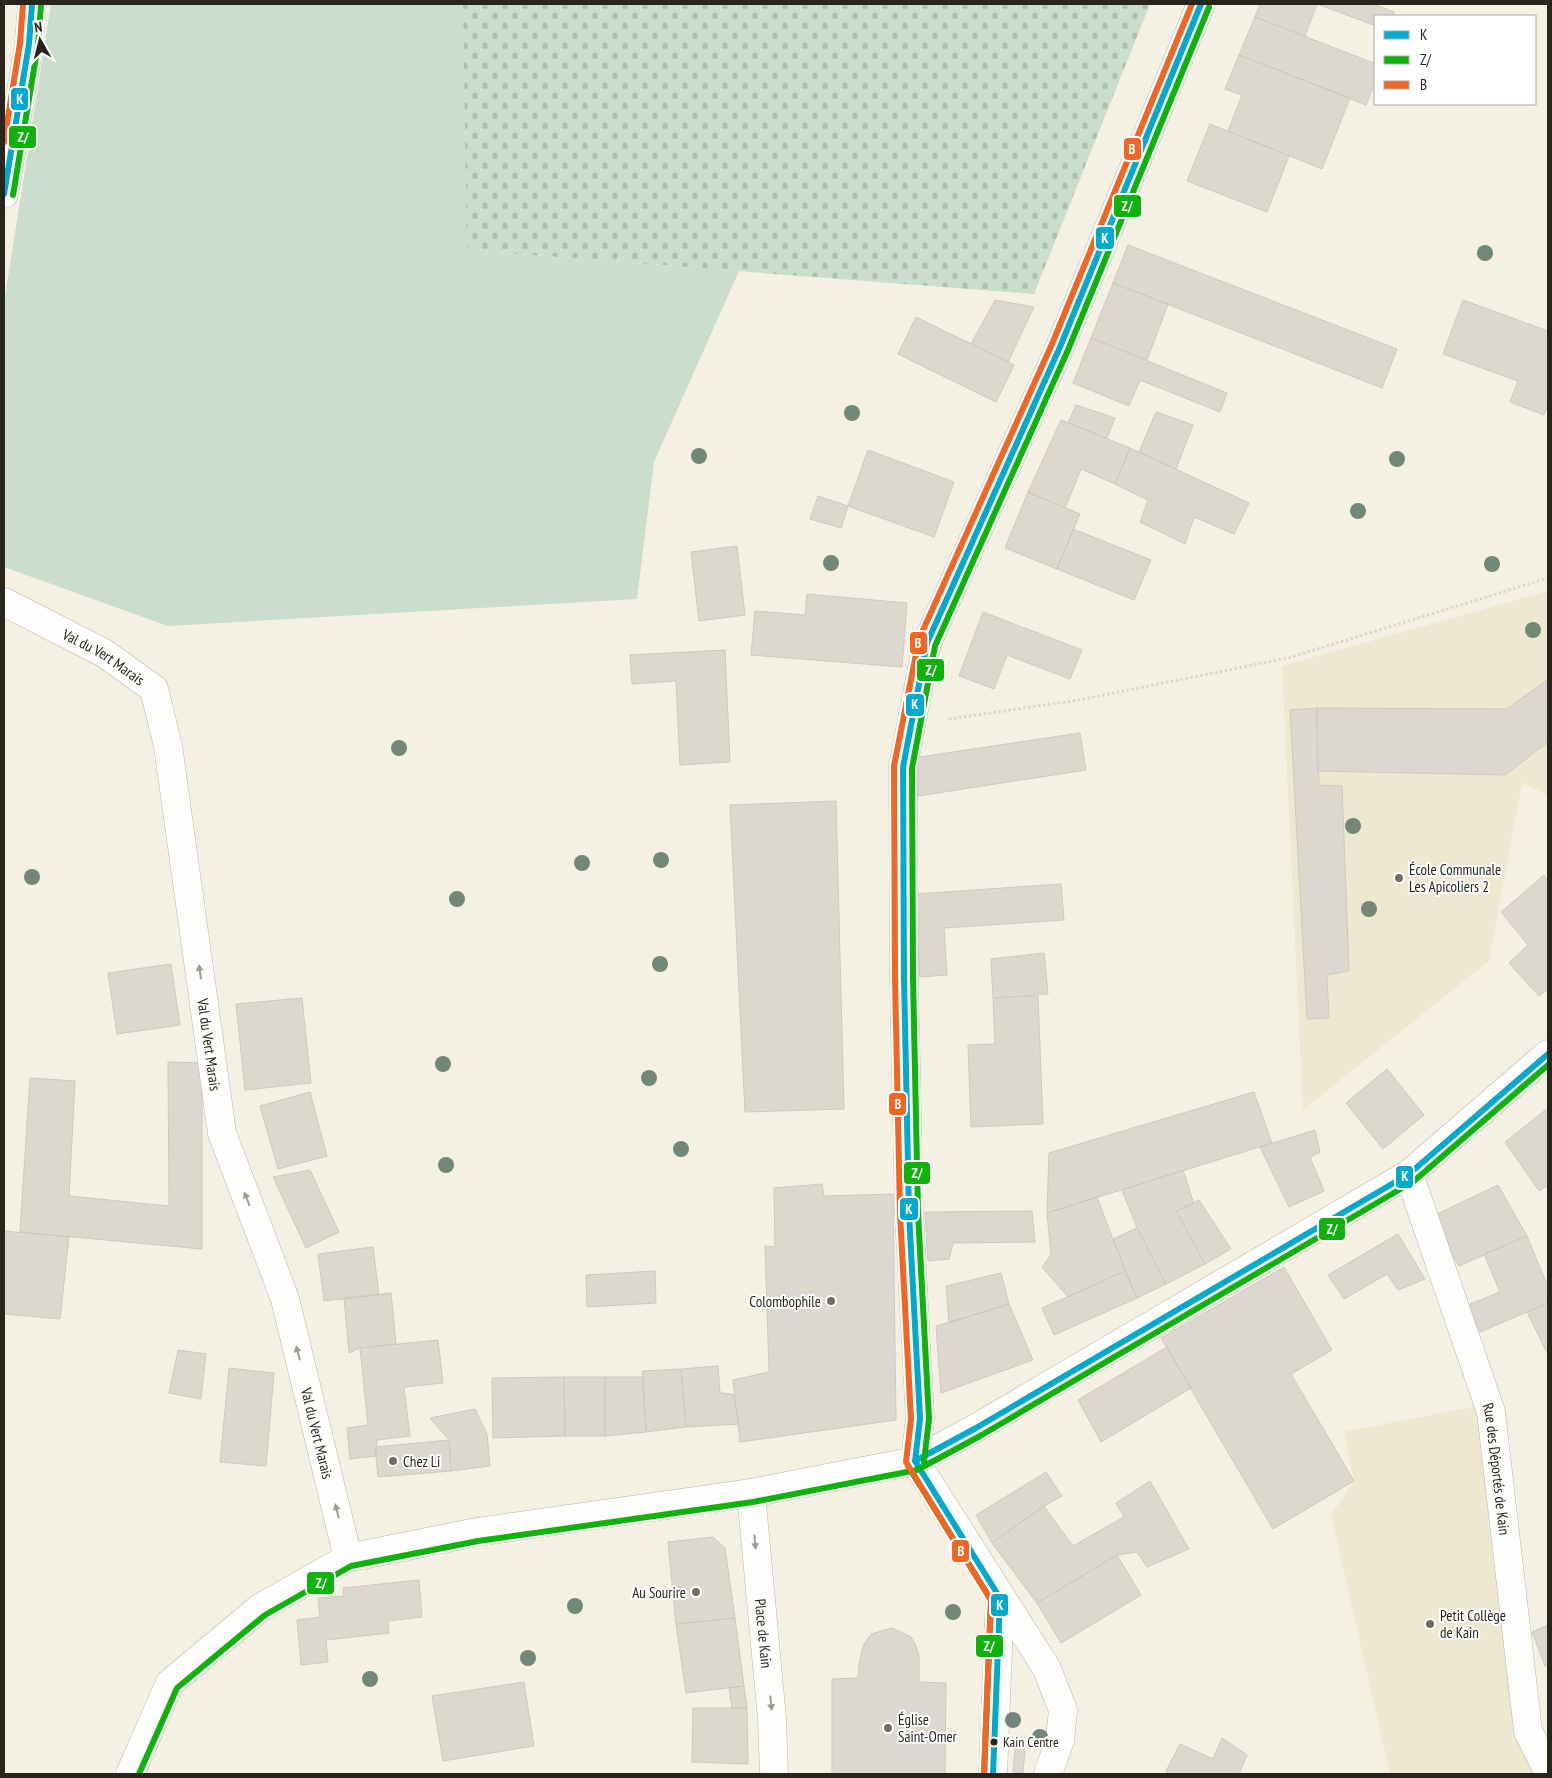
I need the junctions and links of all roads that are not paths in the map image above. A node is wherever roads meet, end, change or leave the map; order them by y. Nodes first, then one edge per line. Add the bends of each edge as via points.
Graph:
1 (32, 4) edge
2 (1201, 4) edge
3 (10, 119) edge
4 (4, 194) edge
5 (4, 602) edge
6 (1548, 1054) edge
7 (1409, 1174) junction
8 (915, 1461) junction
9 (751, 1493) junction
10 (348, 1558) junction
11 (1000, 1598) junction
12 (1548, 1771) edge
13 (130, 1774) edge
14 (774, 1774) edge
15 (993, 1774) edge
16 (1048, 1774) edge

1 - 3 street via 29,44
2 - 8 street via 1060,346 927,643 903,767 910,1213 920,1419
3 - 4 street
10 -> 5 street, Val du Vert Marais via 285,1300 222,1133 168,746 154,689 104,653
6 - 7 street
7 - 8 street
7 - 12 street, Rue des Déportés de Kain via 1491,1412 1528,1731
8 - 9 street
8 - 11 street
9 - 10 street via 477,1532
9 -> 14 street, Place de Kain
10 - 13 street via 260,1608 170,1683
11 - 15 street
11 - 16 street via 1047,1669 1063,1710 1060,1740

